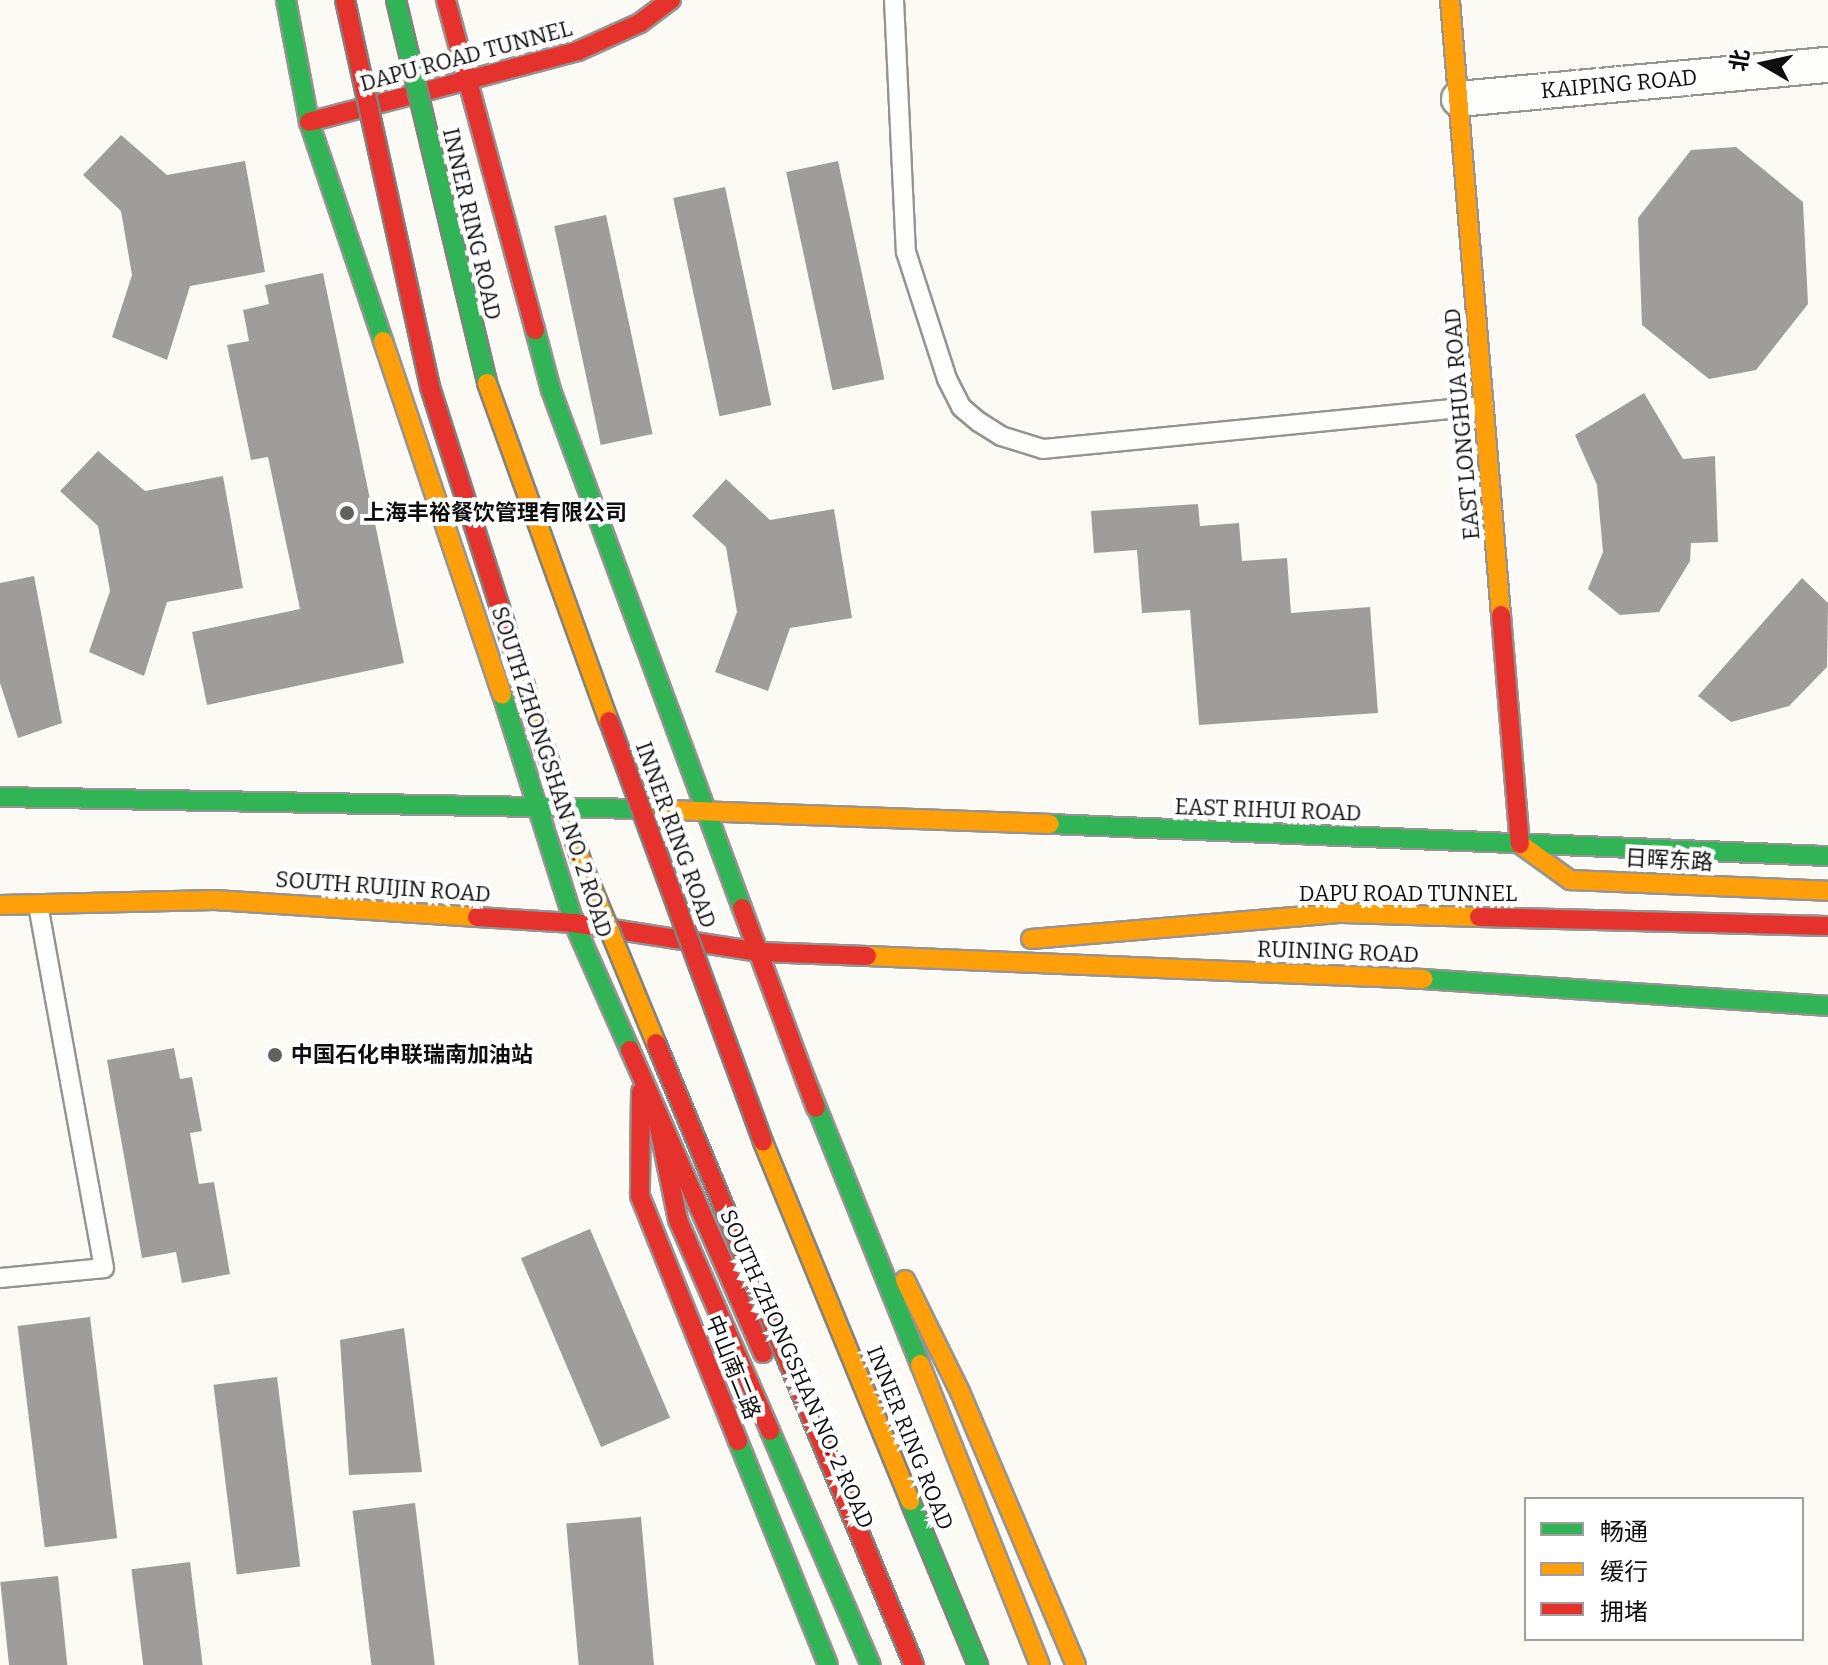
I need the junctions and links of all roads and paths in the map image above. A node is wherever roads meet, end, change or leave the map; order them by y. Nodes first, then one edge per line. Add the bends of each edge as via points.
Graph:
1 (286, 0) edge
2 (345, 0) edge
3 (396, 0) edge
4 (446, 0) edge
5 (671, 0) edge
6 (894, 0) edge
7 (1450, 0) edge
8 (1828, 65) edge
9 (465, 84) junction
10 (1459, 99) junction
11 (309, 122) junction
12 (1484, 406) junction
13 (0, 797) edge
14 (541, 809) junction
15 (705, 810) junction
16 (1520, 844) junction
17 (1828, 856) edge
18 (1828, 891) edge
19 (0, 905) edge
20 (38, 905) junction
21 (574, 923) junction
22 (1828, 926) edge
23 (760, 952) junction
24 (845, 954) junction
25 (1828, 1006) edge
26 (803, 1073) junction
27 (641, 1077) junction
28 (655, 1108) junction
29 (0, 1278) edge
30 (828, 1665) edge
31 (871, 1665) edge
32 (904, 1665) edge
33 (914, 1665) edge
34 (978, 1665) edge
35 (1022, 1665) edge
36 (1040, 1665) edge
37 (1076, 1665) edge

1 - 11 main road, SOUTH ZHONGSHAN NO. 2 ROAD
2 - 33 main road, bridge via 430,387 583,866
3 - 34 main road, INNER RING ROAD, bridge via 481,368 769,1159
4 - 9 main road
5 - 9 main road, DAPU ROAD TUNNEL via 640,23 578,51
6 - 12 lane via 906,252 947,379 961,407 979,422 1001,436 1043,449
7 - 10 main road, EAST LONGHUA ROAD
8 - 10 street, KAIPING ROAD
9 - 11 main road, DAPU ROAD TUNNEL
9 - 15 main road via 551,390
10 - 12 main road, EAST LONGHUA ROAD
11 - 14 main road, SOUTH ZHONGSHAN NO. 2 ROAD
12 - 16 main road, EAST LONGHUA ROAD
13 - 14 main road
14 - 15 main road
14 - 21 main road, SOUTH ZHONGSHAN NO. 2 ROAD
15 - 16 main road, EAST RIHUI ROAD
15 - 23 main road
16 - 17 main road, EAST RIHUI ROAD
16 - 18 main road, 日晖东路 via 1570,880
19 - 20 main road, SOUTH RUIJIN ROAD
20 - 21 main road, SOUTH RUIJIN ROAD via 215,900
20 - 29 lane via 104,1268
21 - 23 main road, SOUTH RUIJIN ROAD
21 - 27 main road, SOUTH ZHONGSHAN NO. 2 ROAD
22 - 24 main road, DAPU ROAD TUNNEL via 1342,913
23 - 24 main road
23 - 26 main road
24 - 25 main road, RUINING ROAD via 1583,986
26 - 35 main road
26 - 36 main road
26 - 37 main road via 960,1392
27 - 28 main road, SOUTH ZHONGSHAN NO. 2 ROAD
27 - 30 main road, 中山南二路 via 640,1196
28 - 31 main road via 678,1220
28 - 32 main road, SOUTH ZHONGSHAN NO. 2 ROAD

